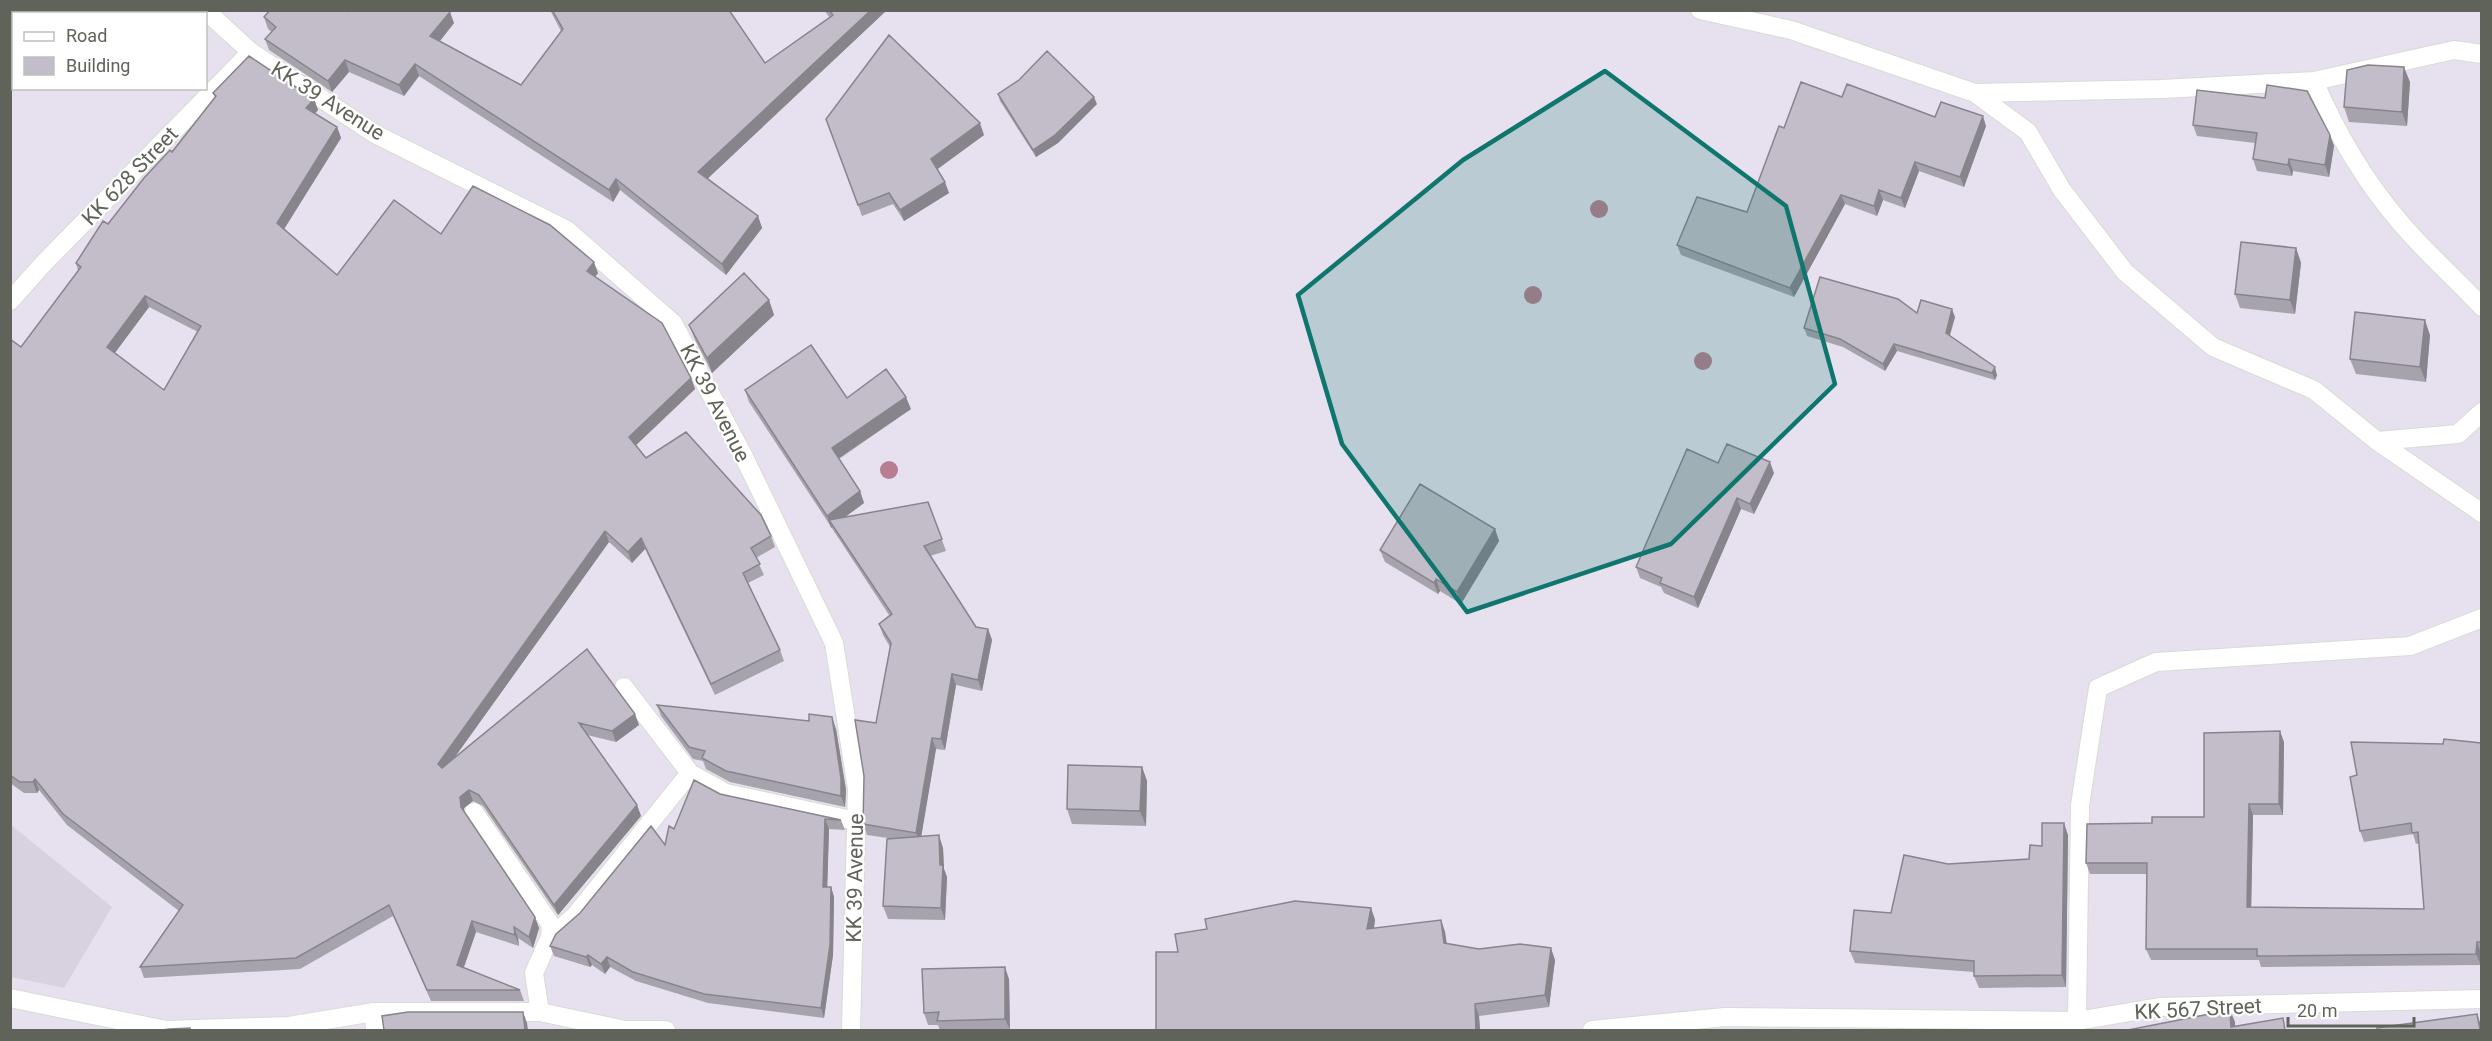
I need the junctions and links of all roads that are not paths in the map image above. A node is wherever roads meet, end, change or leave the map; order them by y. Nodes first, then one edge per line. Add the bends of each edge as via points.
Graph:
1 (205, 10) edge
2 (1700, 10) edge
3 (251, 52) junction
4 (2481, 54) edge
5 (2314, 81) junction
6 (1975, 93) junction
7 (10, 301) edge
8 (2481, 307) edge
9 (2481, 412) edge
10 (2377, 441) junction
11 (2481, 513) edge
12 (2481, 618) edge
13 (624, 687) dead end
14 (690, 773) junction
15 (474, 812) dead end
16 (856, 821) junction
17 (550, 937) junction
18 (10, 998) edge
19 (2481, 1000) edge
20 (540, 1012) junction
21 (375, 1021) edge
22 (2078, 1021) junction
23 (107, 1024) edge
24 (624, 1030) edge
25 (666, 1030) edge
26 (851, 1030) edge
27 (1592, 1030) edge

1 - 3 street, KK 39 Avenue
2 - 6 street via 1791,30
3 - 7 street, KK 628 Street
3 - 16 street, KK 39 Avenue via 375,134 567,230 673,323 744,457 834,643 857,789
4 - 5 street via 2454,50
5 - 6 street
5 - 8 street via 2327,111 2375,191 2400,223
6 - 10 street via 2028,132 2062,190 2126,272 2213,347 2313,390
9 - 10 street via 2458,434
10 - 11 street
12 - 22 street via 2410,646 2156,662 2098,688 2080,805
13 - 14 street
14 - 16 street via 726,793
14 - 17 street via 575,916
15 - 17 street via 551,925
16 - 26 street, KK 39 Avenue
17 - 20 street via 534,973
18 - 23 street
19 - 22 street, KK 567 Street via 2159,1007
20 - 21 street
20 - 24 street
21 - 23 street via 166,1030
22 - 27 street, KK 567 Street via 1725,1017
24 - 25 street

